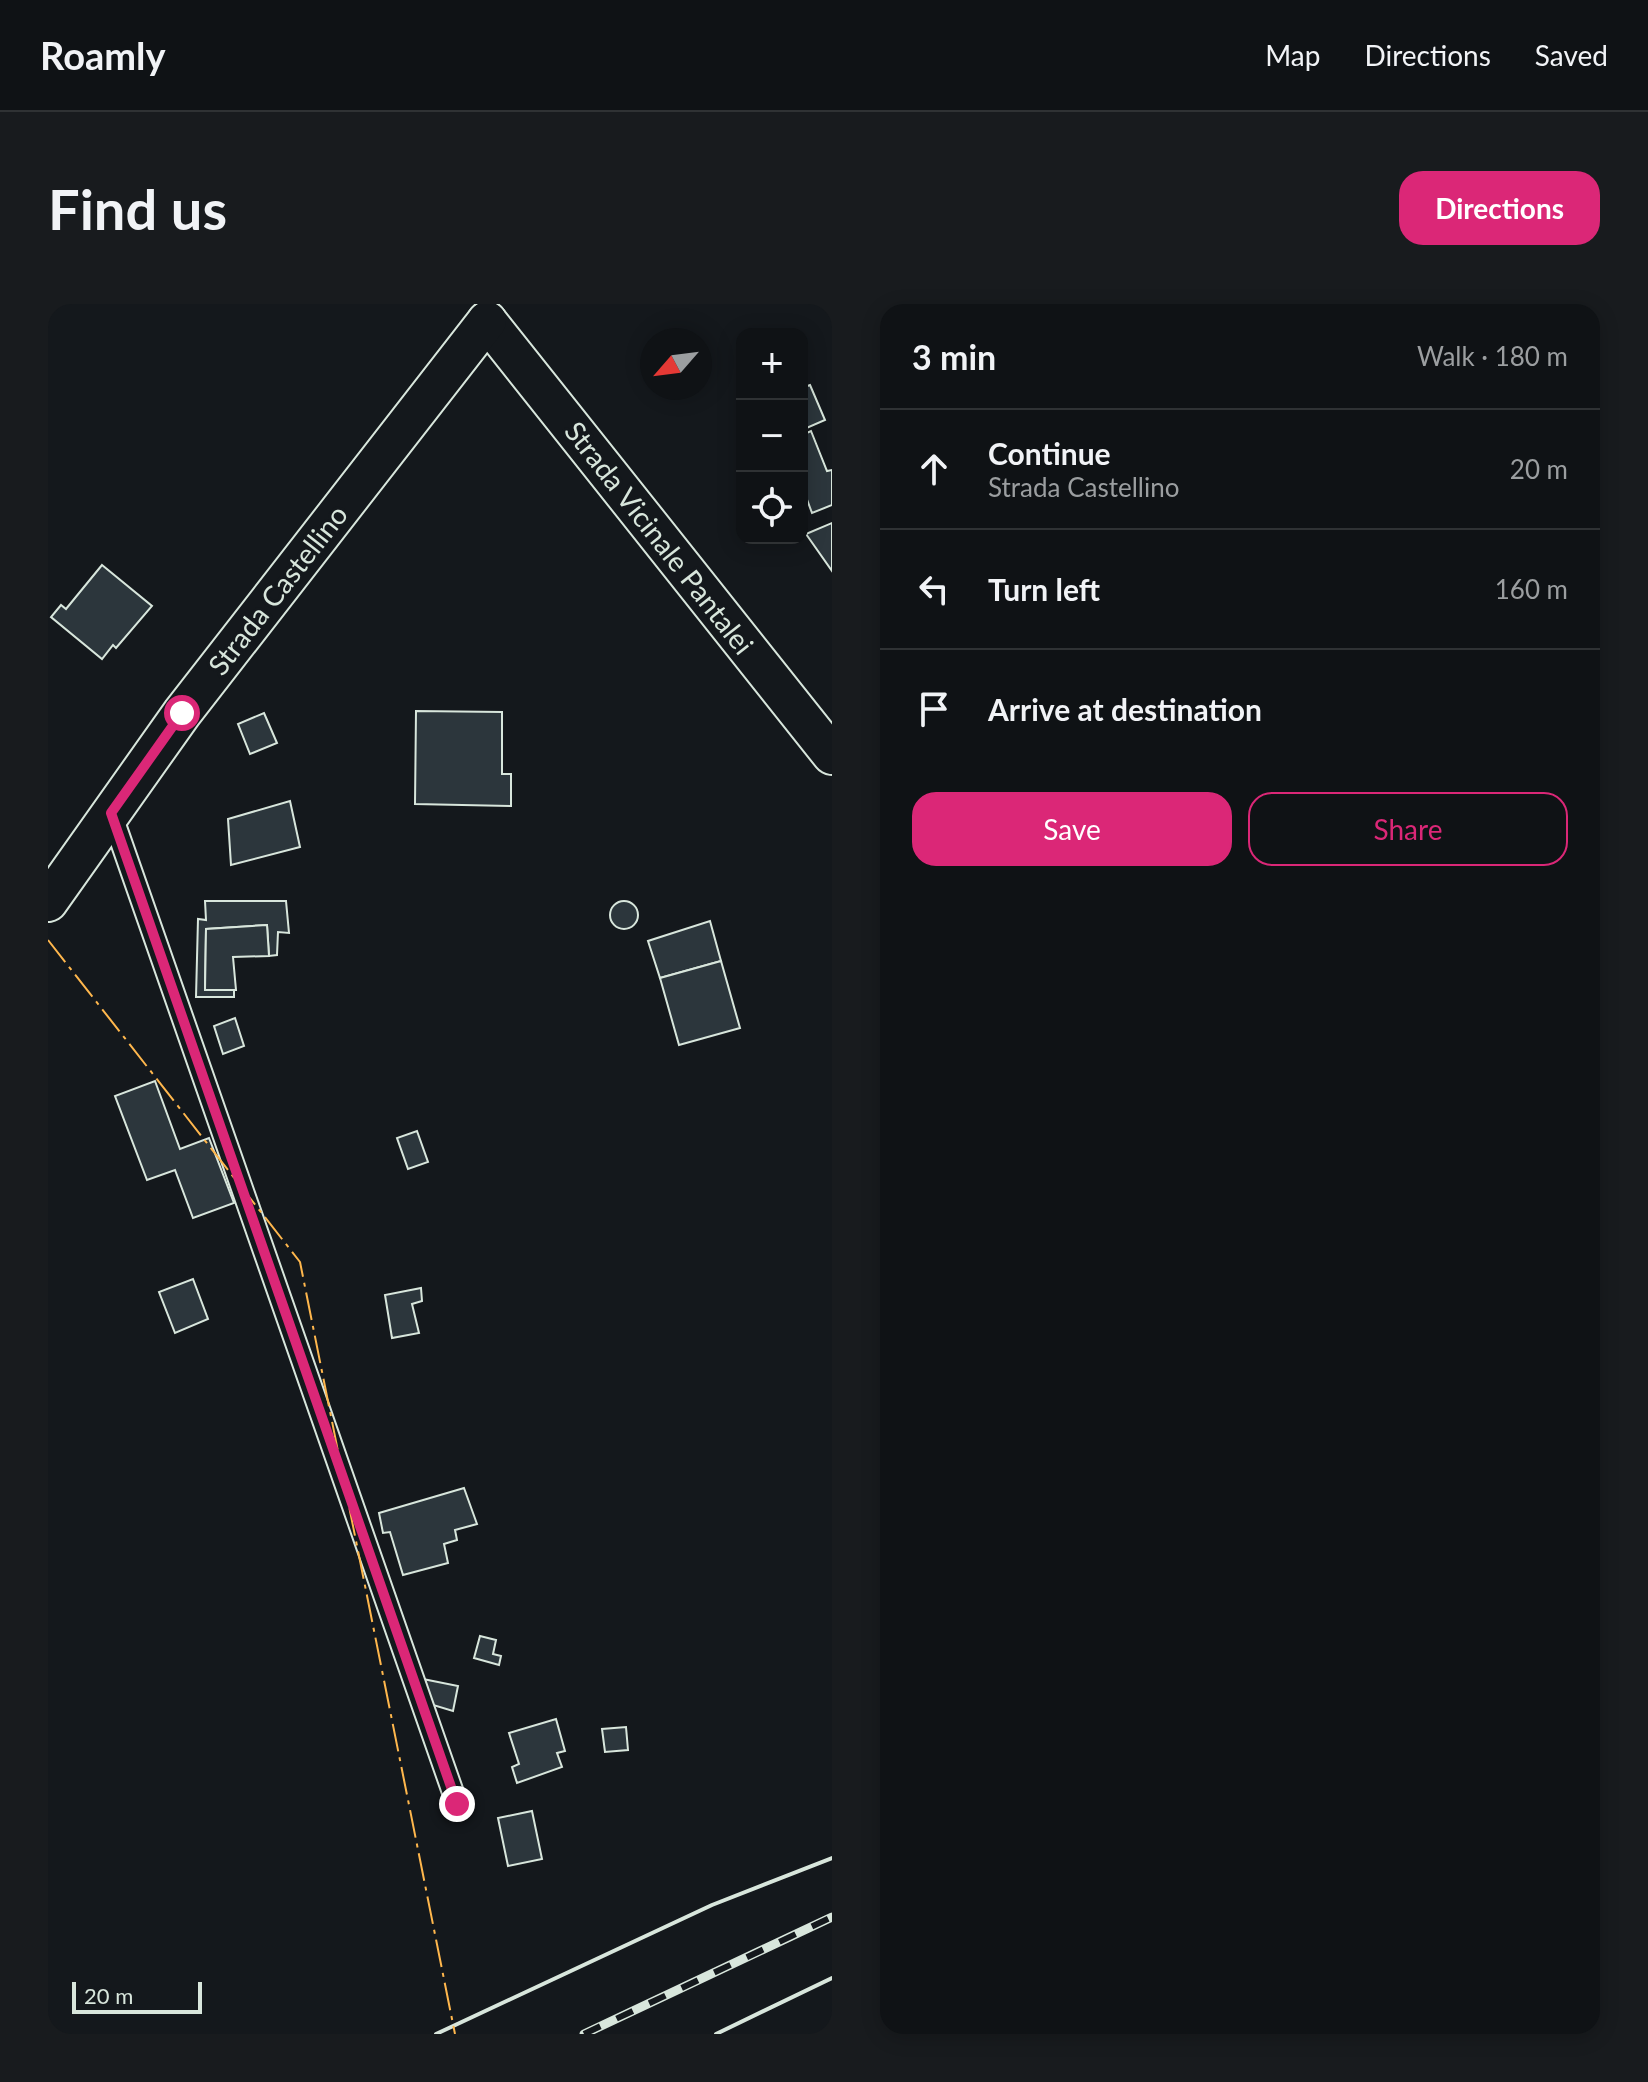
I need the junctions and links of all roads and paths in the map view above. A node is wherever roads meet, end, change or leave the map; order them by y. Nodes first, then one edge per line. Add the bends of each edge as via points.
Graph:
1 (486, 313) edge
2 (832, 755) edge
3 (111, 813) junction
4 (48, 902) edge
5 (457, 1804) dead end

1 - 2 street, Strada Vicinale Pantalei
1 - 3 street, Strada Castellino
3 - 4 street, Strada Castellino
3 - 5 lane

